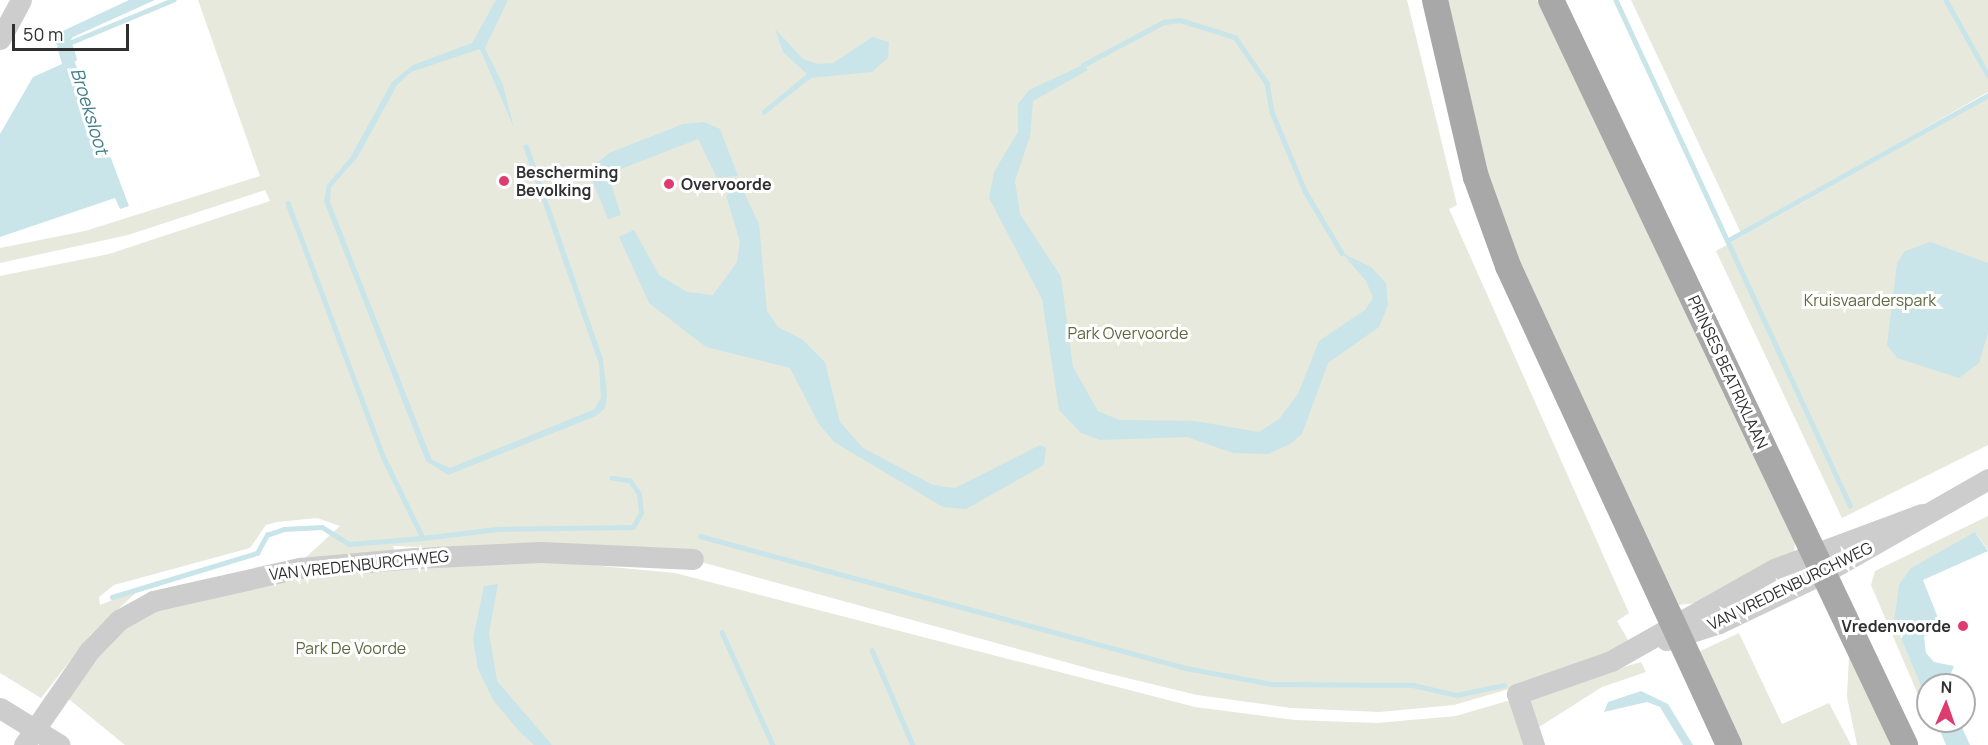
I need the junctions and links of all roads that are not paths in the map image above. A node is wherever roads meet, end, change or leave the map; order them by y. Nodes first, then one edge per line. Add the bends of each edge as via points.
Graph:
1 (21, 0) edge
2 (1435, 0) edge
3 (1551, 0) edge
4 (5, 15) edge
5 (0, 39) edge
6 (1988, 479) edge
7 (693, 559) dead end
8 (1819, 563) junction
9 (1677, 631) junction
10 (0, 708) edge
11 (29, 737) edge
12 (60, 745) edge
13 (1534, 745) edge
14 (1729, 745) edge
15 (1905, 745) edge

1 - 4 street
2 - 9 main road via 1476,177 1508,266
3 - 8 main road, PRINSES BEATRIXLAAN
4 - 5 street
6 - 8 street, VAN VREDENBURCHWEG
7 - 11 street, VAN VREDENBURCHWEG via 541,552 414,558 300,568 201,587 153,600 119,620 80,663
8 - 9 street, VAN VREDENBURCHWEG
8 - 15 main road, PRINSES BEATRIXLAAN
9 - 13 street, VAN VREDENBURCHWEG via 1517,694
9 - 14 main road
10 - 11 street
11 - 12 street

